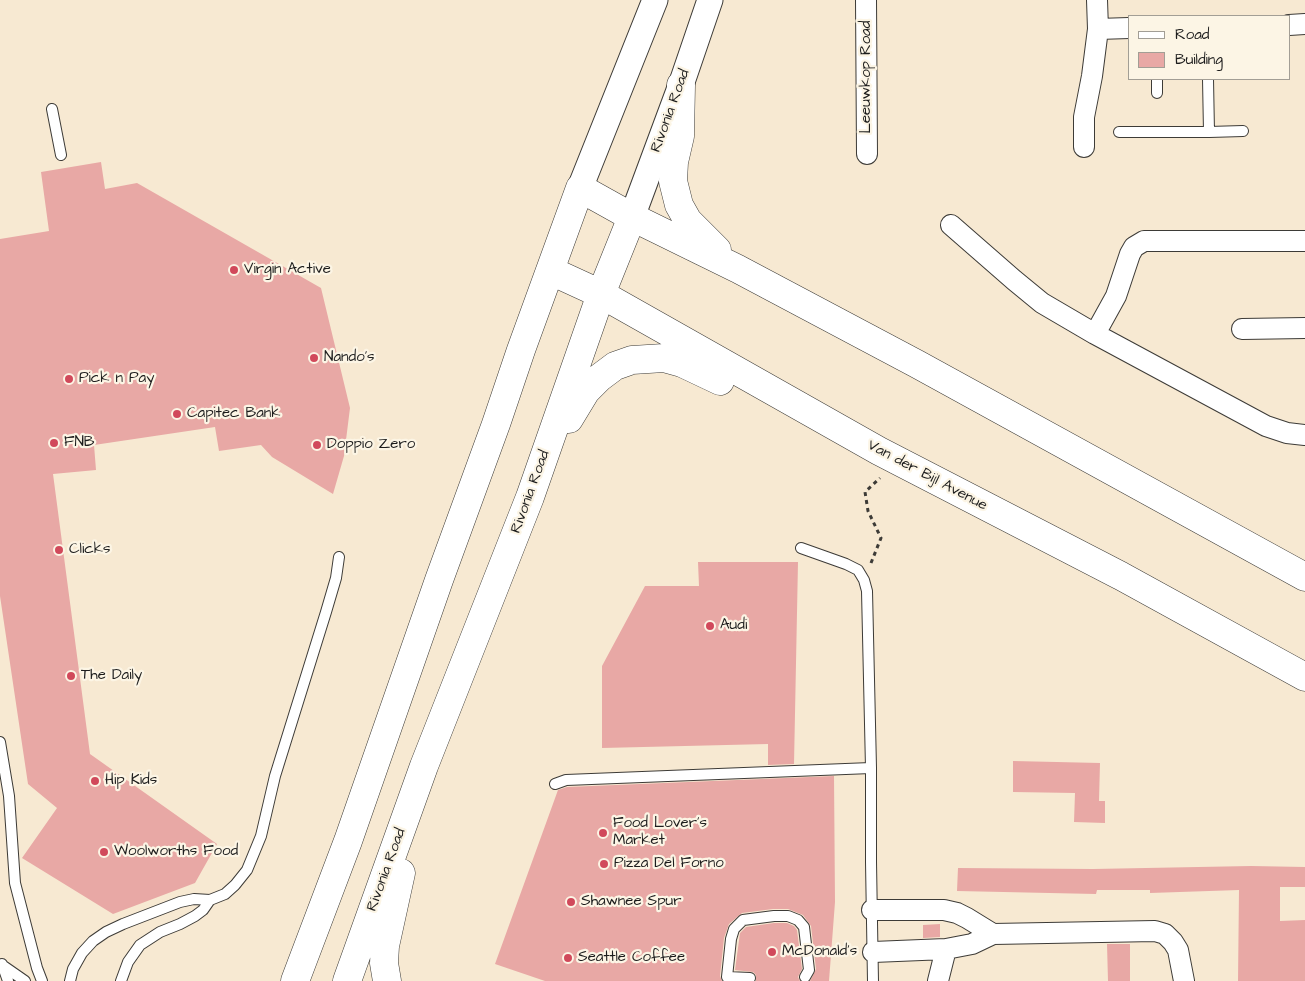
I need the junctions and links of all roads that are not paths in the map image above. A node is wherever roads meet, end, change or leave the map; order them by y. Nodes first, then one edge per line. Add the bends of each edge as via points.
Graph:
1 (654, 0) edge
2 (710, 0) edge
3 (866, 0) edge
4 (1097, 0) edge
5 (1305, 24) edge
6 (1290, 25) edge
7 (1128, 28) edge
8 (1098, 29) junction
9 (1157, 80) edge
10 (1208, 80) edge
11 (681, 85) junction
12 (1157, 93) dead end
13 (52, 109) dead end
14 (1243, 131) dead end
15 (1119, 132) dead end
16 (1209, 132) junction
17 (1084, 147) dead end
18 (867, 154) dead end
19 (61, 156) dead end
20 (580, 188) junction
21 (632, 217) junction
22 (951, 225) dead end
23 (1305, 240) edge
24 (738, 269) junction
25 (551, 271) junction
26 (601, 294) junction
27 (1305, 328) edge
28 (1242, 329) dead end
29 (1095, 334) junction
30 (1305, 435) edge
31 (889, 456) junction
32 (530, 496) junction
33 (801, 548) dead end
34 (339, 557) dead end
35 (1305, 577) edge
36 (1305, 677) edge
37 (0, 742) edge
38 (424, 766) junction
39 (871, 768) junction
40 (555, 784) dead end
41 (210, 900) junction
42 (872, 910) junction
43 (993, 934) junction
44 (946, 949) junction
45 (873, 952) junction
46 (1, 963) edge
47 (293, 977) edge
48 (805, 977) dead end
49 (750, 978) dead end
50 (8, 981) edge
51 (25, 981) edge
52 (42, 981) edge
53 (70, 981) edge
54 (121, 981) edge
55 (347, 981) edge
56 (387, 981) edge
57 (873, 981) edge
58 (938, 981) edge
59 (1184, 981) edge

1 - 20 street
2 - 11 street, Rivonia Road
3 - 18 street, Leeuwkop Road
4 - 8 street
5 - 6 street
7 - 8 street
8 - 17 street via 1084,117
9 - 12 lane
10 - 16 lane
11 - 21 street, Rivonia Road
11 - 24 main road via 680,136 674,162 679,205 688,221
13 - 19 lane
14 - 16 lane
15 - 16 lane
20 - 21 main road
20 - 25 main road
21 - 24 main road
21 - 26 main road, Rivonia Road
22 - 29 street via 1042,303
23 - 29 street via 1144,241 1130,254 1116,296
24 - 35 main road
25 - 26 main road, Van der Bijl Avenue
25 - 47 main road via 348,841
26 - 31 main road, Van der Bijl Avenue
26 - 32 main road, Rivonia Road
27 - 28 street
29 - 30 street via 1266,426
31 - 32 main road via 682,363 648,358 615,366 586,391
31 - 36 main road, Van der Bijl Avenue via 1121,576
32 - 38 main road, Rivonia Road
33 - 39 lane via 858,570 864,580 867,591
34 - 41 lane via 336,578 255,854 235,885
37 - 52 lane via 15,883
38 - 55 main road, Rivonia Road
38 - 56 main road via 385,946
39 - 40 lane via 566,780
39 - 42 lane
41 - 53 lane via 180,902 106,932 82,953
41 - 54 lane via 196,916 140,945 128,962
42 - 43 street via 944,910 957,913
42 - 45 lane
43 - 44 street via 972,944
43 - 59 street via 1155,931 1165,934 1178,950
44 - 45 street
44 - 58 street
45 - 57 lane
46 - 50 lane
46 - 51 lane
48 - 49 lane via 809,970 804,927 788,916 774,916 743,920 734,929 727,977

